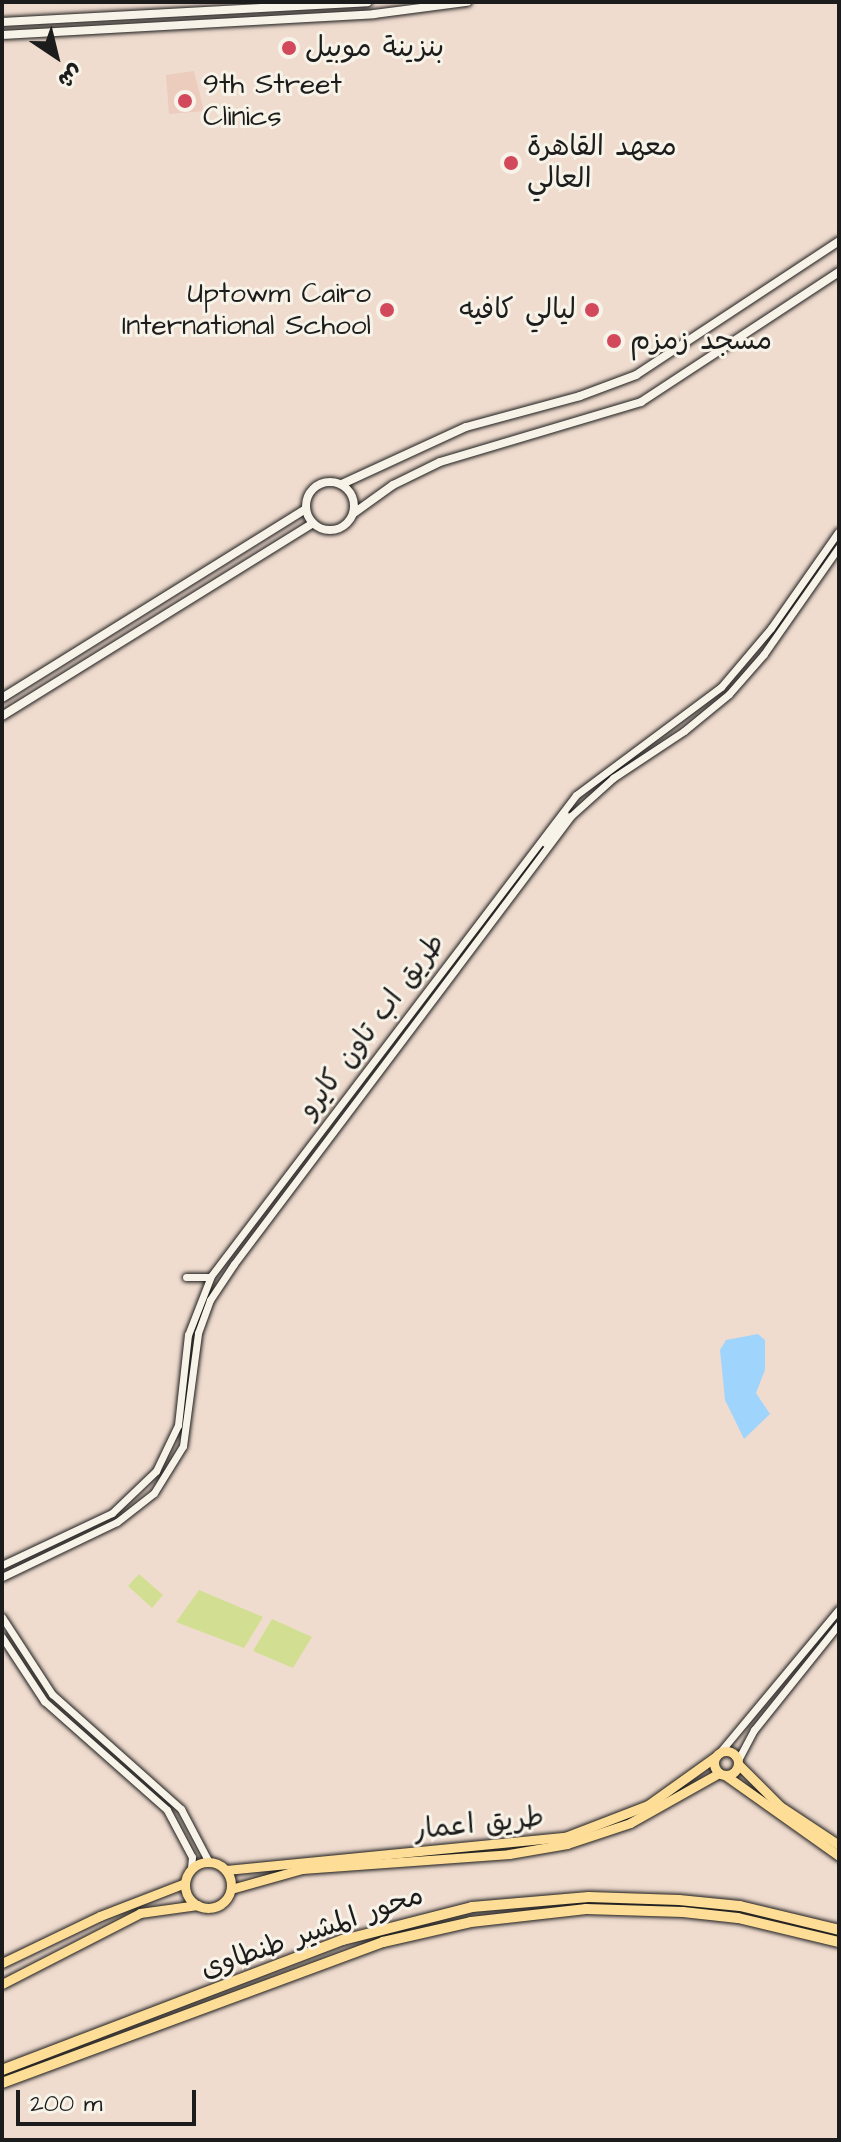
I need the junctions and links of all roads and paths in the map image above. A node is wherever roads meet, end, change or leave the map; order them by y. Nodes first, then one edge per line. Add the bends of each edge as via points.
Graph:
1 (367, 2) edge
2 (467, 2) edge
3 (2, 22) edge
4 (2, 35) edge
5 (839, 241) edge
6 (839, 272) edge
7 (342, 484) junction
8 (306, 509) junction
9 (354, 513) junction
10 (313, 523) junction
11 (839, 531) edge
12 (839, 547) edge
13 (782, 613) junction
14 (764, 654) junction
15 (2, 698) edge
16 (2, 716) edge
17 (629, 755) junction
18 (634, 764) junction
19 (576, 795) junction
20 (546, 849) junction
21 (513, 876) junction
22 (502, 906) junction
23 (389, 1039) junction
24 (377, 1073) junction
25 (336, 1111) junction
26 (327, 1142) junction
27 (226, 1258) junction
28 (234, 1264) junction
29 (211, 1276) junction
30 (186, 1277) dead end
31 (202, 1294) junction
32 (198, 1333) junction
33 (101, 1519) junction
34 (105, 1529) junction
35 (77, 1530) junction
36 (81, 1539) junction
37 (37, 1548) junction
38 (44, 1557) junction
39 (2, 1565) edge
40 (2, 1577) edge
41 (839, 1609) edge
42 (2, 1617) edge
43 (839, 1624) edge
44 (2, 1637) edge
45 (718, 1754) junction
46 (738, 1762) junction
47 (722, 1774) junction
48 (839, 1845) edge
49 (202, 1854) junction
50 (839, 1856) edge
51 (192, 1857) junction
52 (209, 1862) junction
53 (191, 1869) junction
54 (226, 1870) junction
55 (185, 1883) junction
56 (231, 1889) junction
57 (197, 1905) junction
58 (839, 1930) edge
59 (839, 1942) edge
60 (2, 1963) edge
61 (2, 1984) edge
62 (2, 2070) edge
63 (2, 2083) edge

1 - 3 main road
2 - 4 main road via 374,14
5 - 7 main road via 636,375 458,430
6 - 9 main road via 641,402 584,423 456,456 393,485
7 - 8 main road via 316,486
7 - 9 main road via 353,496
8 - 10 main road
8 - 15 main road
9 - 10 main road via 333,530
10 - 16 main road
11 - 13 street, طريق اب تاون كايرو
12 - 14 street, طريق اب تاون كايرو
13 - 14 street
13 - 17 street, طريق اب تاون كايرو via 721,687
14 - 18 street, طريق اب تاون كايرو via 705,715
17 - 18 street
17 - 19 street, طريق اب تاون كايرو
18 - 20 street, طريق اب تاون كايرو via 584,802
19 - 20 street via 543,846
19 - 21 street, طريق اب تاون كايرو
20 - 22 street, طريق اب تاون كايرو
21 - 22 street via 517,879
21 - 23 street, طريق اب تاون كايرو
22 - 24 street, طريق اب تاون كايرو
23 - 24 street via 372,1070
23 - 25 street, طريق اب تاون كايرو
24 - 26 street, طريق اب تاون كايرو
25 - 26 street
25 - 27 street, طريق اب تاون كايرو
26 - 28 street, طريق اب تاون كايرو
27 - 28 street via 233,1257
27 - 29 street, طريق اب تاون كايرو
28 - 32 street, طريق اب تاون كايرو via 210,1300
29 - 30 street
29 - 31 street, طريق اب تاون كايرو
31 - 32 street
31 - 33 street, طريق اب تاون كايرو via 188,1335 173,1441 145,1485
32 - 34 street, طريق اب تاون كايرو via 188,1429 175,1463 140,1506
33 - 34 street
33 - 35 street, طريق اب تاون كايرو
34 - 36 street, طريق اب تاون كايرو
35 - 36 street
35 - 37 street, طريق اب تاون كايرو
36 - 38 street, طريق اب تاون كايرو
37 - 38 street
37 - 39 street, طريق اب تاون كايرو
38 - 40 street, طريق اب تاون كايرو
41 - 45 street
42 - 49 street via 52,1694 181,1809
43 - 46 street via 754,1730
44 - 51 street via 44,1701 161,1803
45 - 46 main road via 731,1752
45 - 47 main road
45 - 54 main road, طريق اعمار via 648,1805 565,1837
46 - 47 main road, طريق اعمار
46 - 48 main road via 780,1806
47 - 50 main road
47 - 56 main road, طريق اعمار via 630,1823 567,1844 509,1854 302,1869
49 - 51 street
49 - 52 street
51 - 53 street
52 - 53 main road
52 - 54 main road
53 - 55 main road
54 - 56 main road
55 - 57 main road
55 - 60 main road via 90,1920
56 - 57 main road, طريق اعمار via 220,1905
57 - 61 main road via 140,1913
58 - 62 highway, محور المشير طنطاوى via 740,1906 679,1900 589,1897 472,1907 343,1940
59 - 63 highway, محور المشير طنطاوى via 738,1918 683,1912 556,1911 471,1922 383,1942

